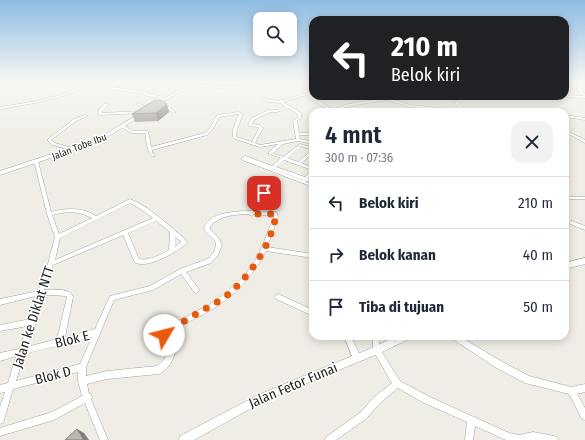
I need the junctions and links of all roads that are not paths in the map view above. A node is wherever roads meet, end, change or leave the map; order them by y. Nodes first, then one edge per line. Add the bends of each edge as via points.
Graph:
1 (162, 102) edge
2 (282, 102) edge
3 (456, 102) dead end
4 (27, 103) edge
5 (161, 103) edge
6 (319, 103) edge
7 (363, 103) edge
8 (397, 103) edge
9 (107, 104) dead end
10 (138, 104) dead end
11 (154, 106) junction
12 (288, 107) junction
13 (0, 108) edge
14 (330, 108) edge
15 (337, 108) edge
16 (431, 108) edge
17 (461, 108) edge
18 (146, 112) junction
19 (174, 112) dead end
20 (86, 116) dead end
21 (569, 117) edge
22 (585, 120) edge
23 (122, 126) junction
24 (569, 133) edge
25 (298, 134) junction
26 (309, 134) edge
27 (298, 140) junction
28 (309, 142) edge
29 (585, 142) edge
30 (253, 143) junction
31 (282, 144) dead end
32 (150, 148) junction
33 (309, 148) edge
34 (71, 149) junction
35 (309, 154) edge
36 (153, 156) dead end
37 (284, 158) junction
38 (36, 161) junction
39 (299, 163) junction
40 (271, 168) junction
41 (309, 168) edge
42 (0, 173) edge
43 (309, 174) edge
44 (304, 180) junction
45 (309, 181) edge
46 (309, 183) edge
47 (264, 193) dead end
48 (569, 198) edge
49 (585, 198) edge
50 (49, 214) junction
51 (252, 214) junction
52 (94, 218) junction
53 (156, 219) junction
54 (572, 223) dead end
55 (585, 228) edge
56 (172, 232) junction
57 (126, 233) junction
58 (58, 237) junction
59 (264, 249) junction
60 (172, 251) junction
61 (309, 255) edge
62 (585, 261) edge
63 (51, 264) junction
64 (569, 265) edge
65 (182, 271) junction
66 (196, 290) dead end
67 (40, 293) junction
68 (278, 297) dead end
69 (0, 302) edge
70 (309, 311) edge
71 (33, 322) junction
72 (0, 328) edge
73 (97, 332) junction
74 (349, 340) edge
75 (376, 340) edge
76 (398, 340) edge
77 (459, 340) edge
78 (60, 342) junction
79 (377, 350) junction
80 (21, 352) junction
81 (0, 357) edge
82 (357, 358) junction
83 (82, 367) junction
84 (82, 381) junction
85 (397, 384) junction
86 (11, 386) junction
87 (585, 388) edge
88 (0, 389) edge
89 (571, 391) junction
90 (88, 397) junction
91 (585, 416) edge
92 (0, 420) edge
93 (471, 420) junction
94 (0, 432) edge
95 (104, 440) edge
96 (184, 440) edge
97 (328, 440) edge
98 (469, 440) edge
99 (554, 440) edge

1 - 19 street
2 - 12 street
3 - 17 street
4 - 13 street
5 - 11 street, Jalan Tobe Ibu
6 - 14 street
7 - 15 street
8 - 16 street
9 - 18 street via 100,114
10 - 11 street via 143,107
11 - 18 street, Jalan Tobe Ibu
12 - 25 street via 300,114 295,121 295,130
12 - 30 street via 253,118 250,125 261,126
18 - 23 street, Jalan Tobe Ibu
20 - 34 street via 75,120 49,140
21 - 22 street
23 - 32 street via 132,132 147,132
23 - 34 street, Jalan Tobe Ibu via 98,140
24 - 29 street
25 - 26 street
25 - 27 street
27 - 28 street
27 - 30 street via 263,146
30 - 32 street via 234,136 241,114 238,113 218,116 206,134
31 - 37 street via 270,154
32 - 36 street
33 - 37 street via 300,145
34 - 38 street, Jalan Tobe Ibu
35 - 39 street
37 - 39 street
37 - 40 street
38 - 42 street, Jalan Tobe Ibu
38 - 50 street
39 - 41 street
40 - 40 street via 246,157 243,159
40 - 44 street
43 - 44 street
44 - 45 street
44 - 46 street
47 - 51 street
48 - 49 street
50 - 52 street via 73,210
50 - 58 street
51 - 59 street via 276,216
51 - 65 street via 229,214 210,222 207,228 218,242 216,253 206,263
52 - 53 street via 130,201
52 - 58 street
53 - 56 street
53 - 57 street
54 - 55 street
56 - 60 street
56 - 60 street via 184,242
57 - 60 street via 140,263
57 - 63 street
58 - 63 street, Jalan ke Diklat NTT
59 - 61 street
59 - 84 street via 259,260 228,295 166,332 165,337 172,348 163,368 155,372 107,375
62 - 64 street
63 - 67 street, Jalan ke Diklat NTT
65 - 66 street
65 - 73 street via 151,288 112,298
67 - 69 street
67 - 71 street, Jalan ke Diklat NTT
67 - 78 street via 62,292 69,295
68 - 70 street
71 - 72 street
71 - 80 street, Jalan ke Diklat NTT
73 - 78 street, Blok E
73 - 83 street
74 - 82 street
75 - 79 street
76 - 79 street, Jalan Fetor Funai
77 - 89 street via 528,380
78 - 80 street, Blok E
79 - 82 street, Jalan Fetor Funai
79 - 85 street
80 - 81 street, Blok E
80 - 86 street, Jalan ke Diklat NTT
82 - 96 street, Jalan Fetor Funai via 261,398
83 - 84 street
83 - 86 street, Blok D
84 - 90 street
85 - 93 street
85 - 97 street via 377,400 364,415
86 - 88 street, Blok D
86 - 92 street, Jalan ke Diklat NTT
87 - 89 street
89 - 91 street
90 - 94 street via 54,416
90 - 95 street
93 - 98 street
93 - 99 street via 514,439 533,436

